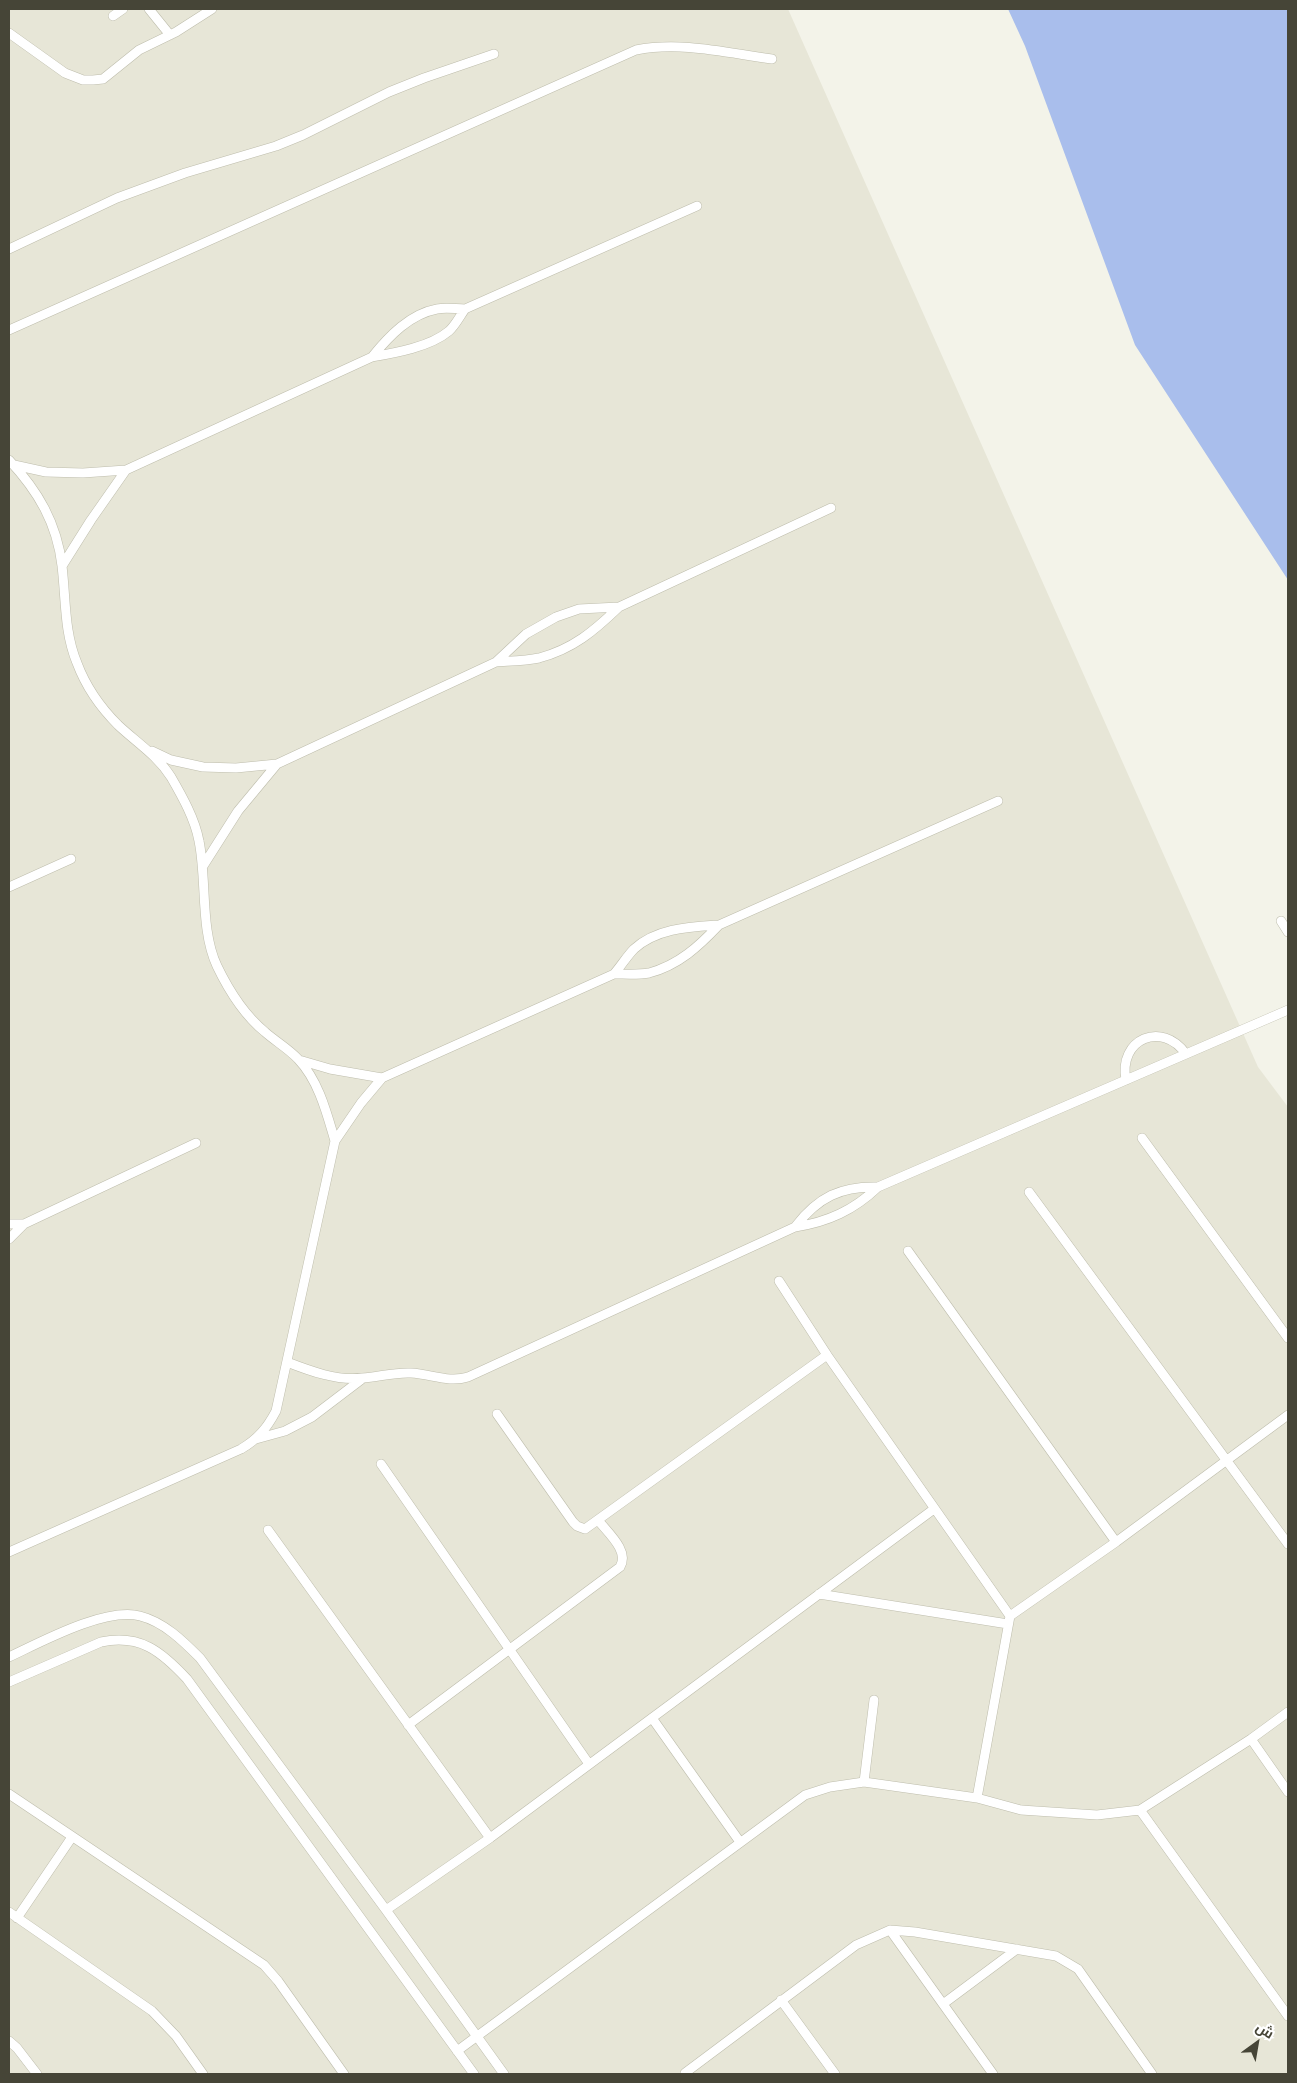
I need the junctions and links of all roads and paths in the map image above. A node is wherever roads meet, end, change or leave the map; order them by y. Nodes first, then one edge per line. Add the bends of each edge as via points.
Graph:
1 (122, 9) edge
2 (149, 9) edge
3 (212, 9) edge
4 (113, 16) dead end
5 (9, 33) edge
6 (170, 34) junction
7 (494, 54) dead end
8 (772, 59) dead end
9 (697, 206) dead end
10 (9, 248) edge
11 (465, 309) junction
12 (9, 330) edge
13 (372, 356) junction
14 (12, 462) edge
15 (126, 470) junction
16 (831, 508) dead end
17 (62, 566) junction
18 (619, 607) junction
19 (496, 662) junction
20 (148, 749) junction
21 (277, 764) junction
22 (998, 801) dead end
23 (71, 859) dead end
24 (203, 866) junction
25 (9, 886) edge
26 (1281, 921) dead end
27 (720, 925) junction
28 (1288, 932) edge
29 (614, 974) junction
30 (1288, 1010) edge
31 (1186, 1054) junction
32 (299, 1060) junction
33 (382, 1078) junction
34 (1126, 1080) junction
35 (1142, 1138) dead end
36 (335, 1141) junction
37 (196, 1143) dead end
38 (878, 1187) junction
39 (1029, 1192) dead end
40 (9, 1224) edge
41 (24, 1224) junction
42 (795, 1227) junction
43 (9, 1239) edge
44 (908, 1251) dead end
45 (779, 1281) dead end
46 (1288, 1338) edge
47 (827, 1355) junction
48 (287, 1362) junction
49 (362, 1378) junction
50 (498, 1414) dead end
51 (1288, 1415) edge
52 (256, 1440) junction
53 (1227, 1460) junction
54 (380, 1464) dead end
55 (934, 1509) junction
56 (598, 1520) junction
57 (268, 1530) dead end
58 (1116, 1542) junction
59 (1288, 1544) edge
60 (9, 1552) edge
61 (819, 1594) junction
62 (1009, 1620) junction
63 (509, 1650) junction
64 (9, 1657) edge
65 (9, 1682) edge
66 (874, 1700) dead end
67 (1288, 1712) edge
68 (652, 1718) junction
69 (408, 1724) junction
70 (1251, 1739) junction
71 (589, 1764) junction
72 (864, 1782) junction
73 (1288, 1792) edge
74 (9, 1794) edge
75 (977, 1798) junction
76 (1140, 1810) junction
77 (72, 1837) junction
78 (490, 1838) junction
79 (740, 1842) junction
80 (386, 1910) junction
81 (9, 1912) edge
82 (17, 1918) junction
83 (890, 1930) junction
84 (1017, 1949) junction
85 (781, 2000) junction
86 (943, 2004) junction
87 (1288, 2016) edge
88 (477, 2038) junction
89 (9, 2041) edge
90 (456, 2051) junction
91 (37, 2074) edge
92 (203, 2074) edge
93 (344, 2074) edge
94 (474, 2074) edge
95 (504, 2074) edge
96 (685, 2074) edge
97 (835, 2074) edge
98 (993, 2074) edge
99 (1152, 2074) edge

1 - 4 lane
2 - 6 lane
3 - 6 lane
5 - 6 lane via 64,72 83,80 102,79 139,50
7 - 10 lane via 389,92 276,146 185,173 117,198
8 - 12 lane via 684,46 636,50
9 - 11 lane
11 - 13 lane via 449,331 427,343 403,352
11 - 13 lane via 437,309 413,319 391,334
13 - 15 lane
14 - 15 lane via 46,472
14 - 17 lane via 39,497 56,530
15 - 17 lane
16 - 18 lane
17 - 20 lane via 67,627 76,662 91,694 118,724
18 - 19 lane via 593,632 569,646 538,658
18 - 19 lane via 579,609 556,617 526,634
19 - 21 lane
20 - 21 lane via 171,760 203,767
20 - 24 lane via 170,776 187,808 199,840
21 - 24 lane via 238,812
22 - 27 lane
23 - 25 lane
24 - 32 lane via 206,921 216,963 237,1003 263,1031
26 - 28 lane
27 - 29 lane via 695,950 674,963 648,973
27 - 29 lane via 684,927 658,934 635,949
29 - 33 lane
30 - 31 lane
31 - 34 lane
31 - 34 lane via 1166,1038 1148,1037 1128,1054
32 - 33 lane
32 - 36 lane via 318,1089
33 - 36 lane
34 - 38 lane
35 - 46 lane
36 - 48 lane
37 - 41 lane
38 - 42 lane via 841,1215
38 - 42 lane via 854,1188 831,1195 811,1209
39 - 53 lane
40 - 41 lane
41 - 43 lane
42 - 49 lane via 468,1377 454,1380 403,1372
44 - 58 lane
45 - 47 lane
47 - 55 lane
47 - 56 lane
48 - 49 lane via 320,1373
48 - 52 lane via 276,1411
49 - 52 lane via 312,1417 285,1431
50 - 56 lane via 573,1522 585,1528
51 - 53 lane
52 - 60 lane
53 - 58 lane
53 - 59 lane
54 - 63 lane
55 - 61 lane
55 - 62 lane
56 - 63 lane via 619,1547 623,1556 620,1567
57 - 69 lane
58 - 62 lane
61 - 62 lane
61 - 68 lane
62 - 75 lane
63 - 69 lane
63 - 71 lane
64 - 80 lane via 83,1624 113,1616 139,1616 165,1628 200,1658
65 - 90 lane via 100,1642 115,1639 133,1640 169,1659 187,1679
66 - 72 lane
67 - 70 lane
68 - 71 lane
68 - 79 lane
69 - 78 lane
70 - 73 lane
70 - 76 lane
71 - 78 lane
72 - 75 lane
72 - 79 lane via 830,1787 805,1796
74 - 77 lane
75 - 76 lane via 1021,1810 1061,1813
76 - 87 lane
77 - 82 lane
77 - 93 lane via 264,1965
78 - 80 lane
79 - 88 lane
80 - 88 lane
81 - 82 lane
82 - 92 lane via 152,2011 176,2036
83 - 84 lane
83 - 85 lane via 856,1945
83 - 86 lane
84 - 86 lane
84 - 99 lane via 1056,1956 1078,1969
85 - 96 lane
85 - 97 lane
86 - 98 lane
88 - 90 lane
88 - 95 lane
89 - 91 lane
90 - 94 lane

